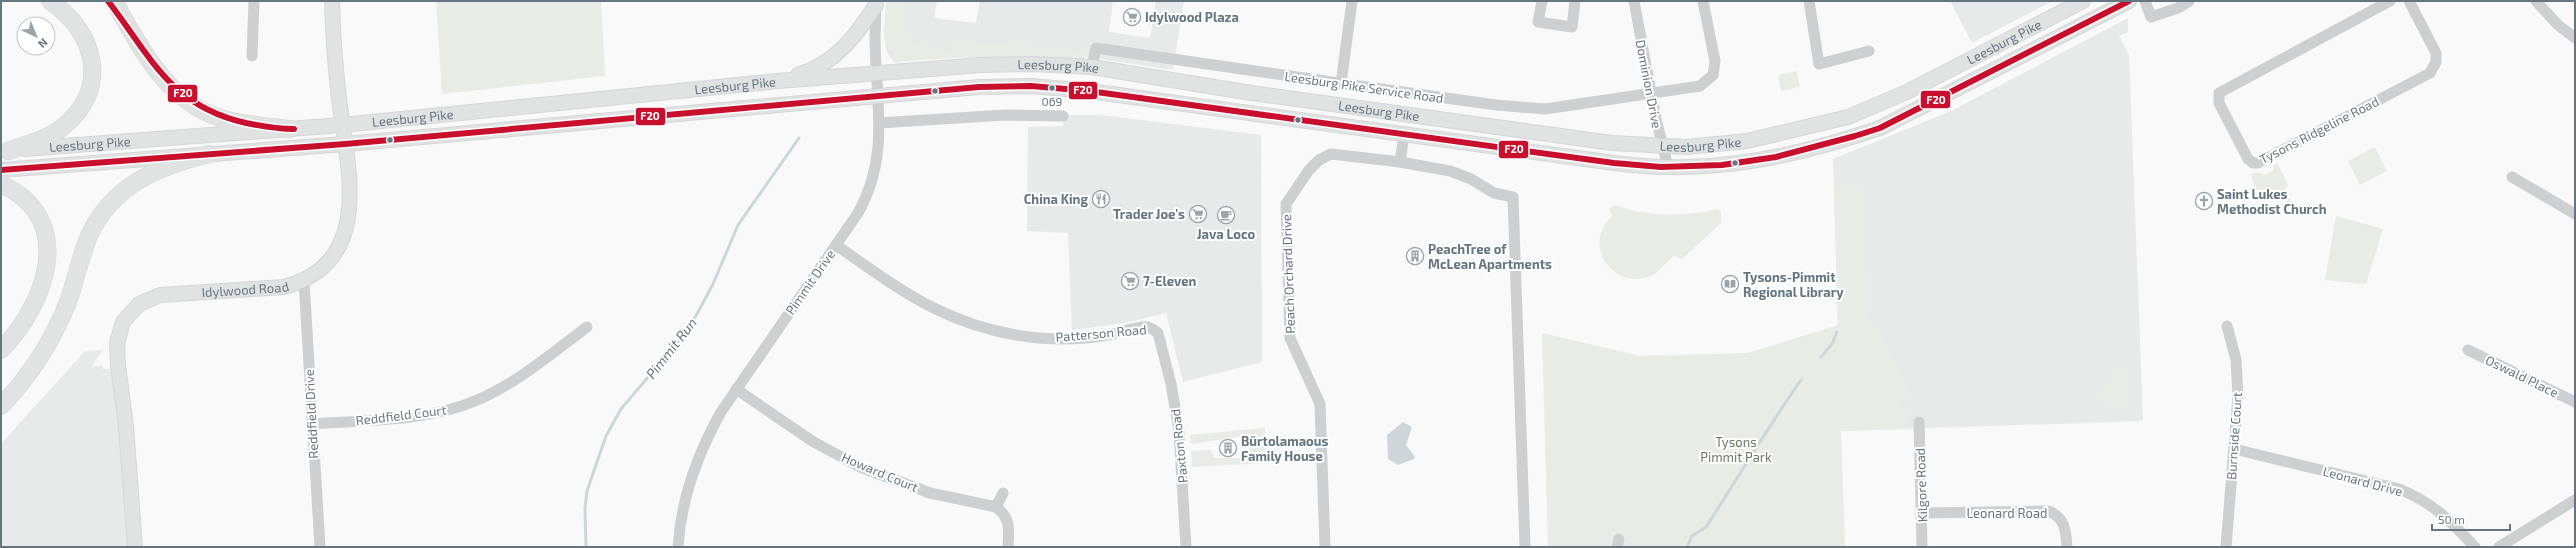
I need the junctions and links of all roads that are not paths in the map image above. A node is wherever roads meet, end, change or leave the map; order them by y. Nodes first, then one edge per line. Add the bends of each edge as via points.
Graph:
1 (50, 1) edge
2 (108, 1) edge
3 (114, 1) edge
4 (254, 1) edge
5 (332, 1) edge
6 (1352, 1) edge
7 (1542, 1) edge
8 (1575, 1) edge
9 (1634, 1) edge
10 (1704, 1) edge
11 (1808, 1) edge
12 (2083, 1) edge
13 (2129, 1) edge
14 (2145, 1) edge
15 (2188, 1) edge
16 (2390, 1) edge
17 (2409, 1) edge
18 (2536, 1) edge
19 (876, 3) edge
20 (128, 27) junction
21 (2575, 38) edge
22 (1869, 51) dead end
23 (252, 56) dead end
24 (1092, 67) junction
25 (876, 74) junction
26 (778, 81) junction
27 (1341, 84) junction
28 (1652, 95) junction
29 (878, 96) junction
30 (1063, 116) dead end
31 (879, 123) junction
32 (342, 126) junction
33 (289, 129) junction
34 (1404, 135) junction
35 (345, 144) junction
36 (1662, 147) junction
37 (4, 151) edge
38 (209, 154) junction
39 (1400, 162) junction
40 (1668, 167) junction
41 (1, 170) edge
42 (2512, 177) dead end
43 (1, 184) edge
44 (2575, 214) edge
45 (836, 245) junction
46 (304, 281) junction
47 (2227, 326) dead end
48 (587, 327) dead end
49 (1162, 347) joint
50 (1, 350) edge
51 (2468, 350) dead end
52 (736, 389) junction
53 (2575, 402) edge
54 (1, 406) edge
55 (1919, 422) dead end
56 (312, 424) junction
57 (2234, 449) junction
58 (1002, 493) dead end
59 (2575, 500) edge
60 (996, 507) junction
61 (1922, 513) junction
62 (135, 547) edge
63 (320, 547) edge
64 (678, 547) edge
65 (1008, 547) edge
66 (1186, 547) edge
67 (1325, 547) edge
68 (1525, 547) edge
69 (1922, 547) edge
70 (2067, 547) edge
71 (2226, 547) edge
72 (2475, 547) edge
73 (2499, 547) edge

1 - 37 highway via 74,23 91,54 92,81 89,94 76,114 63,127 40,140
2 - 20 highway
3 - 20 highway
4 - 23 street
5 - 32 main road, Idylwood Road
6 - 27 street
7 - 8 street via 1538,22 1572,27
9 - 28 street, Dominion Drive
10 - 28 street, Leesburg Pike Service Road via 1715,61 1712,75 1700,86
11 - 22 street via 1819,64
12 - 36 main road, Leesburg Pike via 1906,92 1848,117 1747,142
13 - 40 main road, Leesburg Pike via 1880,128 1841,142 1749,161
14 - 15 street via 2151,17 2178,8
16 - 17 street, Tysons Ridgeline Road via 2219,93 2219,103 2248,159 2253,163 2258,162 2430,72 2436,62 2436,53
18 - 21 street via 2558,25
19 - 25 street, Pimmit Drive
19 - 26 main road via 844,50 828,62 809,71
20 - 33 highway via 155,69 168,84 200,109 238,122
24 - 25 main road, Leesburg Pike via 981,65
24 - 27 street, Leesburg Pike Service Road via 1096,48
24 - 36 main road, Leesburg Pike via 1328,104 1612,144
25 - 26 main road, Leesburg Pike
25 - 29 street, Pimmit Drive
26 - 32 main road, Leesburg Pike
27 - 28 street, Leesburg Pike Service Road via 1545,109
28 - 36 street, Dominion Drive
29 - 31 street, Pimmit Drive
29 - 34 main road, Leesburg Pike via 979,87 1031,86 1089,91
29 - 35 main road, Leesburg Pike
30 - 31 street via 1005,115
31 - 45 street, Pimmit Drive via 879,149 872,184 858,213
32 - 33 main road, Leesburg Pike
32 - 35 main road, Idylwood Road
33 - 37 main road, Leesburg Pike
34 - 39 street
34 - 40 main road, Leesburg Pike via 1614,163
35 - 38 main road, Leesburg Pike
35 - 46 main road, Idylwood Road via 351,201 347,228 325,266
36 - 40 street, Dominion Drive
38 - 41 main road, Leesburg Pike
38 - 54 highway via 172,163 143,177 111,204 90,235 55,330 25,378
39 - 67 street, Peach Orchard Drive via 1331,154 1318,160 1286,204 1290,338 1320,404
39 - 68 street, Peach Orchard Drive via 1450,170 1494,193 1513,198
42 - 44 street
43 - 50 highway via 10,188 37,214 47,238 48,253 44,282 33,305
45 - 49 street, Patterson Road via 924,304 960,321 1027,337 1067,339 1148,327 1158,333
45 - 52 street, Pimmit Drive
46 - 56 street, Reddfield Drive
46 - 62 main road, Idylwood Road via 284,287 160,295 139,304 123,322 117,343 118,365 126,426
47 - 57 street, Burnside Court via 2237,373
48 - 56 street, Reddfield Court via 519,377 475,401 432,413 393,419
49 - 66 street, Paxton Road via 1179,430
51 - 53 street, Oswald Place
52 - 60 street, Howard Court via 812,441 860,467 930,493
52 - 64 street, Pimmit Drive via 717,418 696,463 683,504
55 - 61 street, Kilgore Road
56 - 63 street, Reddfield Drive
57 - 71 street, Burnside Court
57 - 72 street, Leonard Drive via 2391,487 2418,497 2446,516
58 - 60 street
59 - 73 street
60 - 65 street via 1008,521
61 - 69 street, Kilgore Road
61 - 70 street, Leonard Road via 2039,510 2062,514

